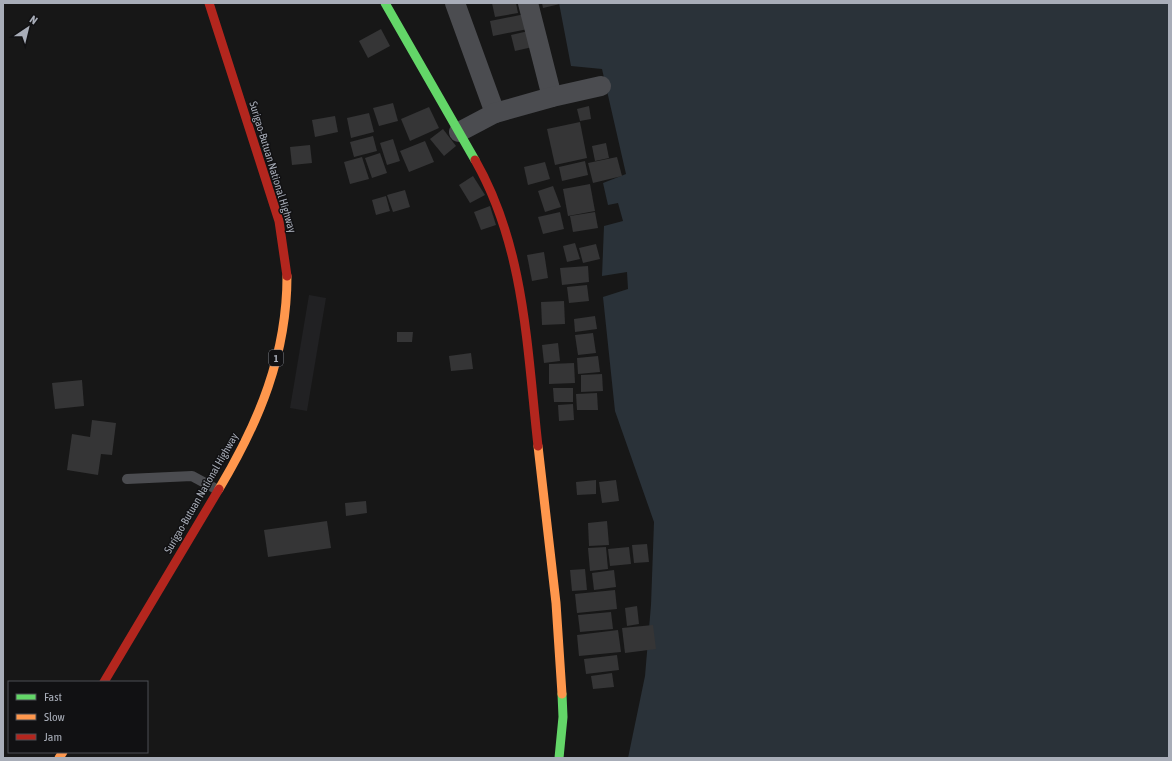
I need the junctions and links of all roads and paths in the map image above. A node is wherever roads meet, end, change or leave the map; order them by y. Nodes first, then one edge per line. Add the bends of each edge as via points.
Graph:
1 (209, 3) edge
2 (385, 3) edge
3 (455, 3) edge
4 (528, 3) edge
5 (601, 86) dead end
6 (552, 97) junction
7 (495, 113) junction
8 (459, 132) junction
9 (127, 479) dead end
10 (218, 490) junction
11 (105, 681) edge
12 (559, 758) edge

1 - 10 main road, Surigao-Butuan National Highway / 1 via 279,221 287,277 285,318 269,388 241,452
2 - 8 main road
3 - 7 street
4 - 6 street
5 - 6 street
6 - 7 street
7 - 8 street
8 - 12 main road via 483,174 505,225 521,292 556,603 563,717
9 - 10 lane via 192,476
10 - 11 main road, Surigao-Butuan National Highway / 1

